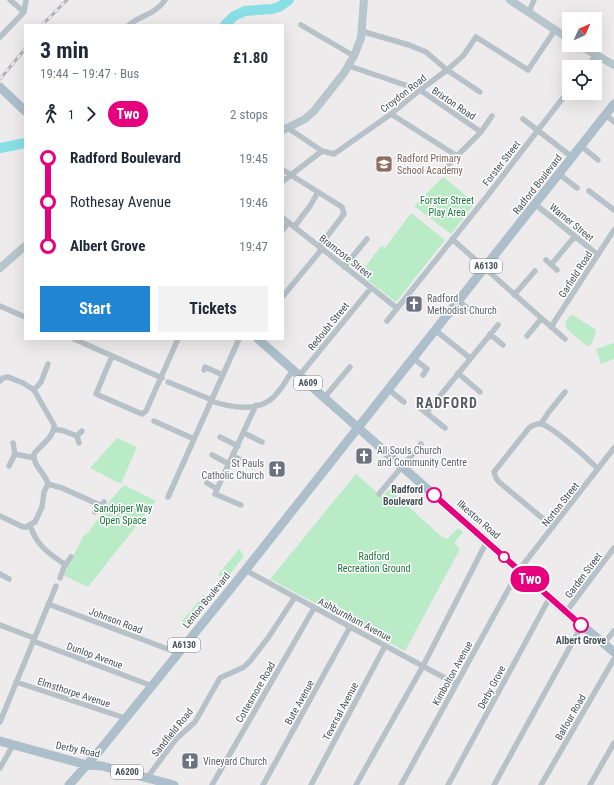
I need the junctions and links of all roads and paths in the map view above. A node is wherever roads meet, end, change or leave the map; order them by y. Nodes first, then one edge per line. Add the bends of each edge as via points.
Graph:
1 (10, 0) edge
2 (26, 0) edge
3 (165, 0) edge
4 (364, 0) edge
5 (510, 0) edge
6 (534, 0) edge
7 (24, 12) junction
8 (528, 12) junction
9 (309, 21) dead end
10 (131, 24) edge
11 (555, 30) junction
12 (361, 31) junction
13 (562, 34) edge
14 (0, 37) edge
15 (591, 52) edge
16 (596, 55) junction
17 (354, 56) junction
18 (592, 60) edge
19 (614, 65) edge
20 (349, 66) junction
21 (447, 70) junction
22 (479, 82) dead end
23 (475, 88) junction
24 (1, 89) edge
25 (420, 90) junction
26 (480, 92) dead end
27 (562, 99) edge
28 (614, 104) edge
29 (24, 110) edge
30 (391, 114) junction
31 (606, 115) junction
32 (492, 116) dead end
33 (523, 119) dead end
34 (614, 122) edge
35 (285, 129) edge
36 (538, 131) junction
37 (481, 132) junction
38 (581, 146) junction
39 (322, 151) junction
40 (457, 156) junction
41 (572, 157) junction
42 (598, 160) dead end
43 (284, 171) edge
44 (441, 172) dead end
45 (559, 174) junction
46 (290, 175) junction
47 (284, 180) edge
48 (577, 188) dead end
49 (589, 191) dead end
50 (318, 192) junction
51 (535, 204) junction
52 (614, 210) edge
53 (284, 219) edge
54 (288, 223) junction
55 (294, 227) junction
56 (284, 229) edge
57 (614, 230) edge
58 (575, 236) junction
59 (367, 239) dead end
60 (452, 239) junction
61 (24, 247) edge
62 (320, 248) junction
63 (598, 255) junction
64 (546, 260) dead end
65 (551, 265) junction
66 (344, 267) junction
67 (0, 268) edge
68 (484, 268) junction
69 (557, 270) dead end
70 (536, 280) dead end
71 (371, 288) junction
72 (284, 295) edge
73 (514, 295) junction
74 (458, 301) junction
75 (0, 306) edge
76 (397, 308) junction
77 (473, 312) dead end
78 (24, 317) edge
79 (541, 319) junction
80 (387, 321) dead end
81 (498, 325) dead end
82 (551, 327) junction
83 (435, 330) junction
84 (490, 334) junction
85 (527, 336) dead end
86 (565, 339) dead end
87 (76, 340) edge
88 (177, 340) edge
89 (239, 340) edge
90 (259, 340) edge
91 (503, 345) dead end
92 (112, 356) junction
93 (413, 358) junction
94 (470, 358) junction
95 (48, 364) dead end
96 (350, 367) dead end
97 (205, 368) dead end
98 (296, 373) junction
99 (458, 373) junction
100 (223, 375) junction
101 (423, 375) dead end
102 (44, 376) junction
103 (1, 378) edge
104 (50, 378) dead end
105 (162, 378) junction
106 (168, 382) dead end
107 (479, 388) dead end
108 (388, 389) junction
109 (34, 390) junction
110 (565, 392) dead end
111 (324, 398) junction
112 (212, 401) junction
113 (404, 402) dead end
114 (256, 405) junction
115 (419, 407) dead end
116 (426, 413) junction
117 (154, 421) dead end
118 (541, 424) junction
119 (358, 427) junction
120 (445, 428) dead end
121 (54, 429) junction
122 (244, 433) junction
123 (220, 437) dead end
124 (194, 439) junction
125 (262, 442) dead end
126 (13, 443) dead end
127 (79, 443) dead end
128 (421, 444) dead end
129 (238, 446) junction
130 (614, 448) edge
131 (15, 454) junction
132 (212, 456) dead end
133 (232, 456) junction
134 (34, 458) junction
135 (229, 464) junction
136 (9, 466) dead end
137 (252, 466) dead end
138 (402, 467) junction
139 (598, 469) junction
140 (207, 483) dead end
141 (48, 484) junction
142 (217, 489) junction
143 (379, 494) dead end
144 (168, 497) dead end
145 (241, 505) dead end
146 (95, 512) dead end
147 (0, 516) edge
148 (30, 525) junction
149 (553, 527) junction
150 (487, 541) junction
151 (614, 548) edge
152 (70, 557) dead end
153 (66, 565) junction
154 (245, 570) junction
155 (519, 570) junction
156 (1, 576) edge
157 (60, 578) dead end
158 (9, 579) dead end
159 (56, 586) dead end
160 (295, 597) junction
161 (550, 597) junction
162 (48, 604) junction
163 (314, 608) junction
164 (566, 612) junction
165 (0, 625) edge
166 (582, 625) junction
167 (350, 627) junction
168 (614, 631) edge
169 (34, 640) junction
170 (604, 643) junction
171 (385, 646) junction
172 (614, 652) edge
173 (177, 654) junction
174 (614, 659) edge
175 (423, 666) junction
176 (16, 682) junction
177 (456, 684) junction
178 (151, 687) junction
179 (126, 718) junction
180 (0, 722) edge
181 (0, 741) edge
182 (614, 743) edge
183 (13, 745) junction
184 (87, 765) junction
185 (0, 768) edge
186 (147, 778) junction
187 (69, 785) edge
188 (174, 785) edge
189 (212, 785) edge
190 (263, 785) edge
191 (311, 785) edge
192 (356, 785) edge
193 (401, 785) edge
194 (448, 785) edge
195 (494, 785) edge
196 (541, 785) edge
197 (590, 785) edge

1 - 7 street
2 - 7 street
3 - 10 street via 153,12
4 - 12 street
5 - 8 street
6 - 8 street
7 - 14 street
8 - 11 street
9 - 17 street via 303,26
11 - 13 street
11 - 21 street, Croydon Road via 528,70 476,37 463,56
12 - 17 street
12 - 21 street via 426,52
15 - 16 street
16 - 18 street
16 - 19 street
17 - 20 street
20 - 25 street, Brixton Road
20 - 35 street via 314,111 305,119
21 - 23 street
21 - 25 street, Croydon Road
22 - 23 street
23 - 26 street
24 - 29 main road
25 - 30 street, Croydon Road
25 - 37 street, Brixton Road
27 - 36 street, Forster Street
28 - 31 main road, Radford Boulevard / A6130
30 - 39 street, Croydon Road via 334,154
30 - 40 street
31 - 34 street
31 - 38 main road, Radford Boulevard / A6130
32 - 37 street
33 - 36 street
35 - 39 street
36 - 41 street
36 - 60 street, Forster Street
37 - 40 street
38 - 41 main road, Radford Boulevard / A6130
38 - 42 street
39 - 46 street
40 - 44 street
41 - 45 main road, Radford Boulevard / A6130
43 - 46 street
45 - 48 street
45 - 51 main road, Radford Boulevard / A6130
46 - 47 street
46 - 50 street
49 - 52 street via 599,194
50 - 55 street
50 - 62 street via 342,207 344,211
51 - 58 street, Warner Street
51 - 68 main road, Radford Boulevard / A6130
53 - 54 street, Bramcote Street
54 - 55 street, Bramcote Street
54 - 56 street
55 - 62 street, Bramcote Street
57 - 63 street, Garfield Road
58 - 63 street, Warner Street
58 - 65 street
59 - 66 street
60 - 68 street
60 - 76 street, Forster Street
61 - 67 street
62 - 66 street, Bramcote Street
62 - 72 street
63 - 82 street, Garfield Road
64 - 65 street
65 - 69 street
66 - 71 street, Bramcote Street
68 - 73 street
68 - 74 main road, Radford Boulevard / A6130
70 - 73 street via 533,273
71 - 76 street, Bramcote Street
71 - 98 street, Redoubt Street
73 - 79 street
74 - 77 street
74 - 83 main road, Radford Boulevard / A6130
75 - 78 street
76 - 80 street, Forster Street
79 - 82 street
79 - 85 street
81 - 84 street
82 - 86 street
83 - 93 main road, Radford Boulevard / A6130
83 - 94 street
84 - 91 street
84 - 94 street
87 - 92 street
88 - 105 street
89 - 100 street
90 - 98 main road, Ilkeston Road / A609
92 - 105 street
92 - 105 street via 96,394 142,414 146,411
93 - 101 street via 427,369
93 - 108 main road, Radford Boulevard / A6130
94 - 99 street
95 - 102 street
96 - 111 street via 339,376
97 - 100 street
98 - 111 main road, Ilkeston Road / A609
98 - 114 street, Redoubt Street via 274,396
99 - 107 street
99 - 116 street
100 - 112 street
102 - 104 street
102 - 109 street
103 - 109 street via 14,379
106 - 112 street, Redoubt Street
108 - 113 street
108 - 119 main road, Radford Boulevard / A6130
109 - 121 street
110 - 118 street
111 - 119 main road, Ilkeston Road / A609
112 - 114 street, Redoubt Street via 228,407
112 - 124 street
114 - 122 street
115 - 116 street
116 - 120 street
117 - 124 street
118 - 139 street via 579,451
118 - 149 street via 529,428 494,475
119 - 138 main road, Ilkeston Road / A609
119 - 154 main road, Lenton Boulevard / A6130
121 - 127 street via 80,433
121 - 134 street via 51,436 36,450
122 - 125 street
122 - 129 street
123 - 129 street
124 - 144 street
126 - 131 street
128 - 138 street
129 - 133 street
130 - 139 street, Norton Street
131 - 134 street
131 - 136 street
132 - 135 street
133 - 135 street
133 - 137 street
134 - 141 street via 34,463
135 - 142 street
138 - 143 street
138 - 150 main road, Ilkeston Road / A609
139 - 149 street, Norton Street
140 - 142 street
141 - 146 street via 102,503
141 - 148 street via 38,516
142 - 145 street via 215,494
147 - 148 street via 22,527
148 - 153 street via 32,534 39,544
149 - 155 street, Norton Street
150 - 155 main road, Ilkeston Road / A609
150 - 175 street
151 - 164 street, Garden Street
152 - 153 street
153 - 157 street
154 - 160 street, Ashburnham Avenue
154 - 173 main road, Lenton Boulevard / A6130
155 - 161 main road, Ilkeston Road / A609
155 - 177 street, Kimbolton Avenue
156 - 158 street
159 - 162 street
160 - 163 street, Ashburnham Avenue
160 - 186 street, Sandfield Road via 251,660 244,667 220,678 195,722 176,739
161 - 164 main road, Ilkeston Road / A609
161 - 194 street, Derby Grove
162 - 169 street
162 - 173 street, Johnson Road
163 - 167 street, Ashburnham Avenue
163 - 189 street, Cottesmore Road
164 - 166 main road, Ilkeston Road / A609
165 - 169 street, Dunlop Avenue
166 - 170 main road, Ilkeston Road / A609
166 - 195 street
167 - 171 street, Ashburnham Avenue
167 - 190 street, Bute Avenue
168 - 170 street
169 - 176 street
169 - 178 street, Dunlop Avenue
170 - 172 main road, Ilkeston Road / A609
171 - 175 street, Ashburnham Avenue
171 - 191 street, Teversal Avenue
173 - 178 main road, Lenton Boulevard / A6130
174 - 196 street, Balfour Road
175 - 177 street, Ashburnham Avenue
175 - 192 street
176 - 179 street, Elmsthorpe Avenue
176 - 180 street
177 - 193 street, Kimbolton Avenue
178 - 179 main road, Lenton Boulevard / A6130
179 - 184 main road, Lenton Boulevard / A6130
181 - 183 main road, Derby Road / A6200
182 - 197 street
183 - 184 main road, Derby Road / A6200
183 - 185 street
184 - 186 main road, Derby Road / A6200 via 102,766
184 - 187 main road, Lenton Boulevard / A6130
186 - 188 main road, Derby Road / A6200

